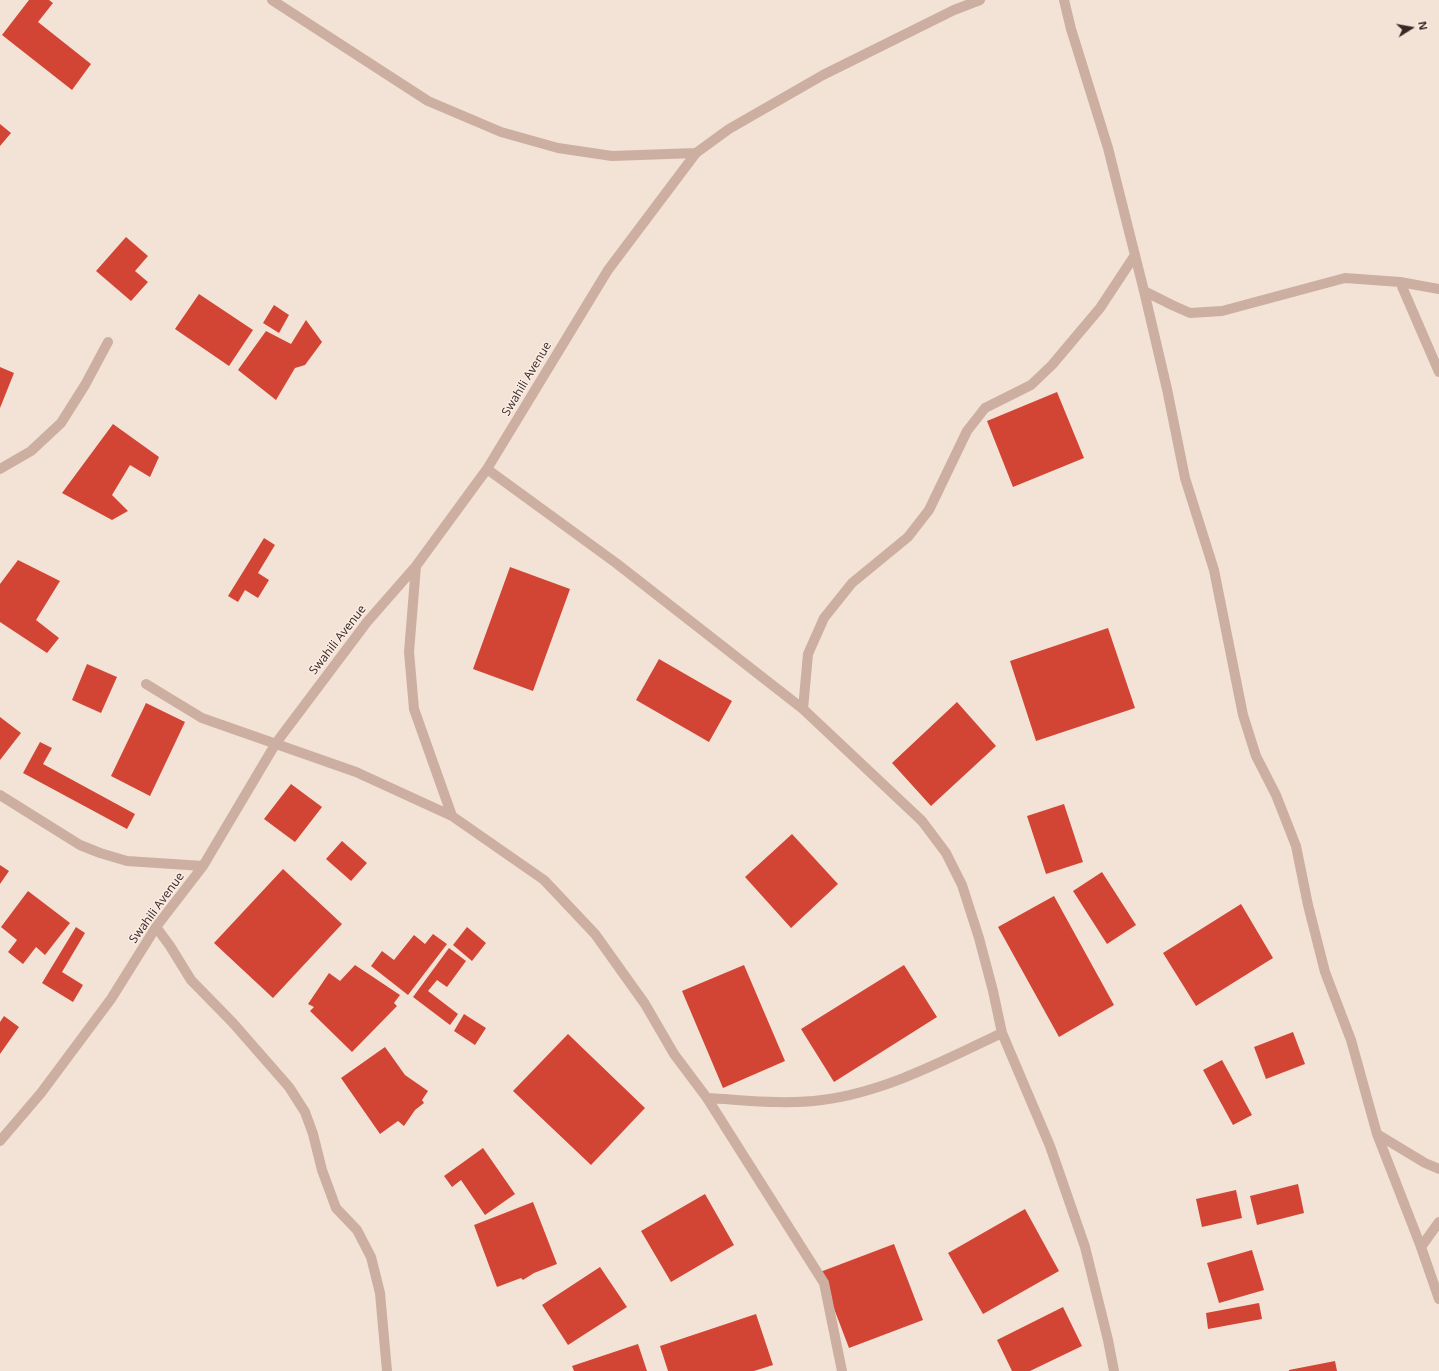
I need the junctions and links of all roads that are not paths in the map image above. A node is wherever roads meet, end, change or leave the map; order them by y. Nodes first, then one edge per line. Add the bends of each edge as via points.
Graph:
1 (272, 0) edge
2 (980, 0) edge
3 (1064, 0) edge
4 (696, 153) junction
5 (1134, 256) junction
6 (1400, 282) junction
7 (1439, 289) edge
8 (1144, 291) junction
9 (108, 342) dead end
10 (1439, 372) edge
11 (0, 469) edge
12 (488, 469) junction
13 (416, 566) junction
14 (146, 684) dead end
15 (803, 709) junction
16 (276, 743) junction
17 (0, 795) edge
18 (452, 816) junction
19 (203, 866) junction
20 (156, 927) junction
21 (1002, 1033) junction
22 (707, 1098) junction
23 (1377, 1134) junction
24 (0, 1142) edge
25 (1439, 1169) edge
26 (1439, 1222) edge
27 (1421, 1247) junction
28 (1439, 1299) edge
29 (387, 1371) edge
30 (842, 1371) edge
31 (1114, 1371) edge

1 - 4 street via 428,101 501,132 558,148 612,156
2 - 4 street, Swahili Avenue via 954,10 823,75 729,129
3 - 5 street via 1070,29 1108,148
4 - 12 street, Swahili Avenue via 608,270
5 - 8 street
5 - 15 street via 1100,308 1052,365 1031,385 985,408 967,431 929,510 908,537 852,583 824,618 808,654
6 - 7 street
6 - 8 street via 1345,278 1222,311 1190,313
6 - 10 street
8 - 23 street via 1185,478 1214,570 1243,715 1256,756 1276,796 1296,846 1325,972 1351,1040
9 - 11 street via 61,423 31,451
12 - 13 street, Swahili Avenue
12 - 15 street via 616,563
13 - 16 street, Swahili Avenue via 368,622
13 - 18 street via 409,652 414,710
14 - 16 street via 202,718
15 - 21 street via 922,821 946,853 962,886 979,938
16 - 18 street via 356,772
16 - 19 street, Swahili Avenue
17 - 19 street via 80,845 100,853 127,861
18 - 22 street via 544,880 595,934 645,1004 674,1054
19 - 20 street, Swahili Avenue
20 - 24 street, Swahili Avenue via 111,999 41,1093
20 - 29 street via 191,980 289,1087 304,1112 336,1208 358,1230 371,1257 380,1293
21 - 22 street via 874,1089 823,1100 776,1102
21 - 31 street via 1050,1146 1085,1247
22 - 30 street via 824,1283
23 - 25 street
23 - 27 street
26 - 27 street
27 - 28 street

